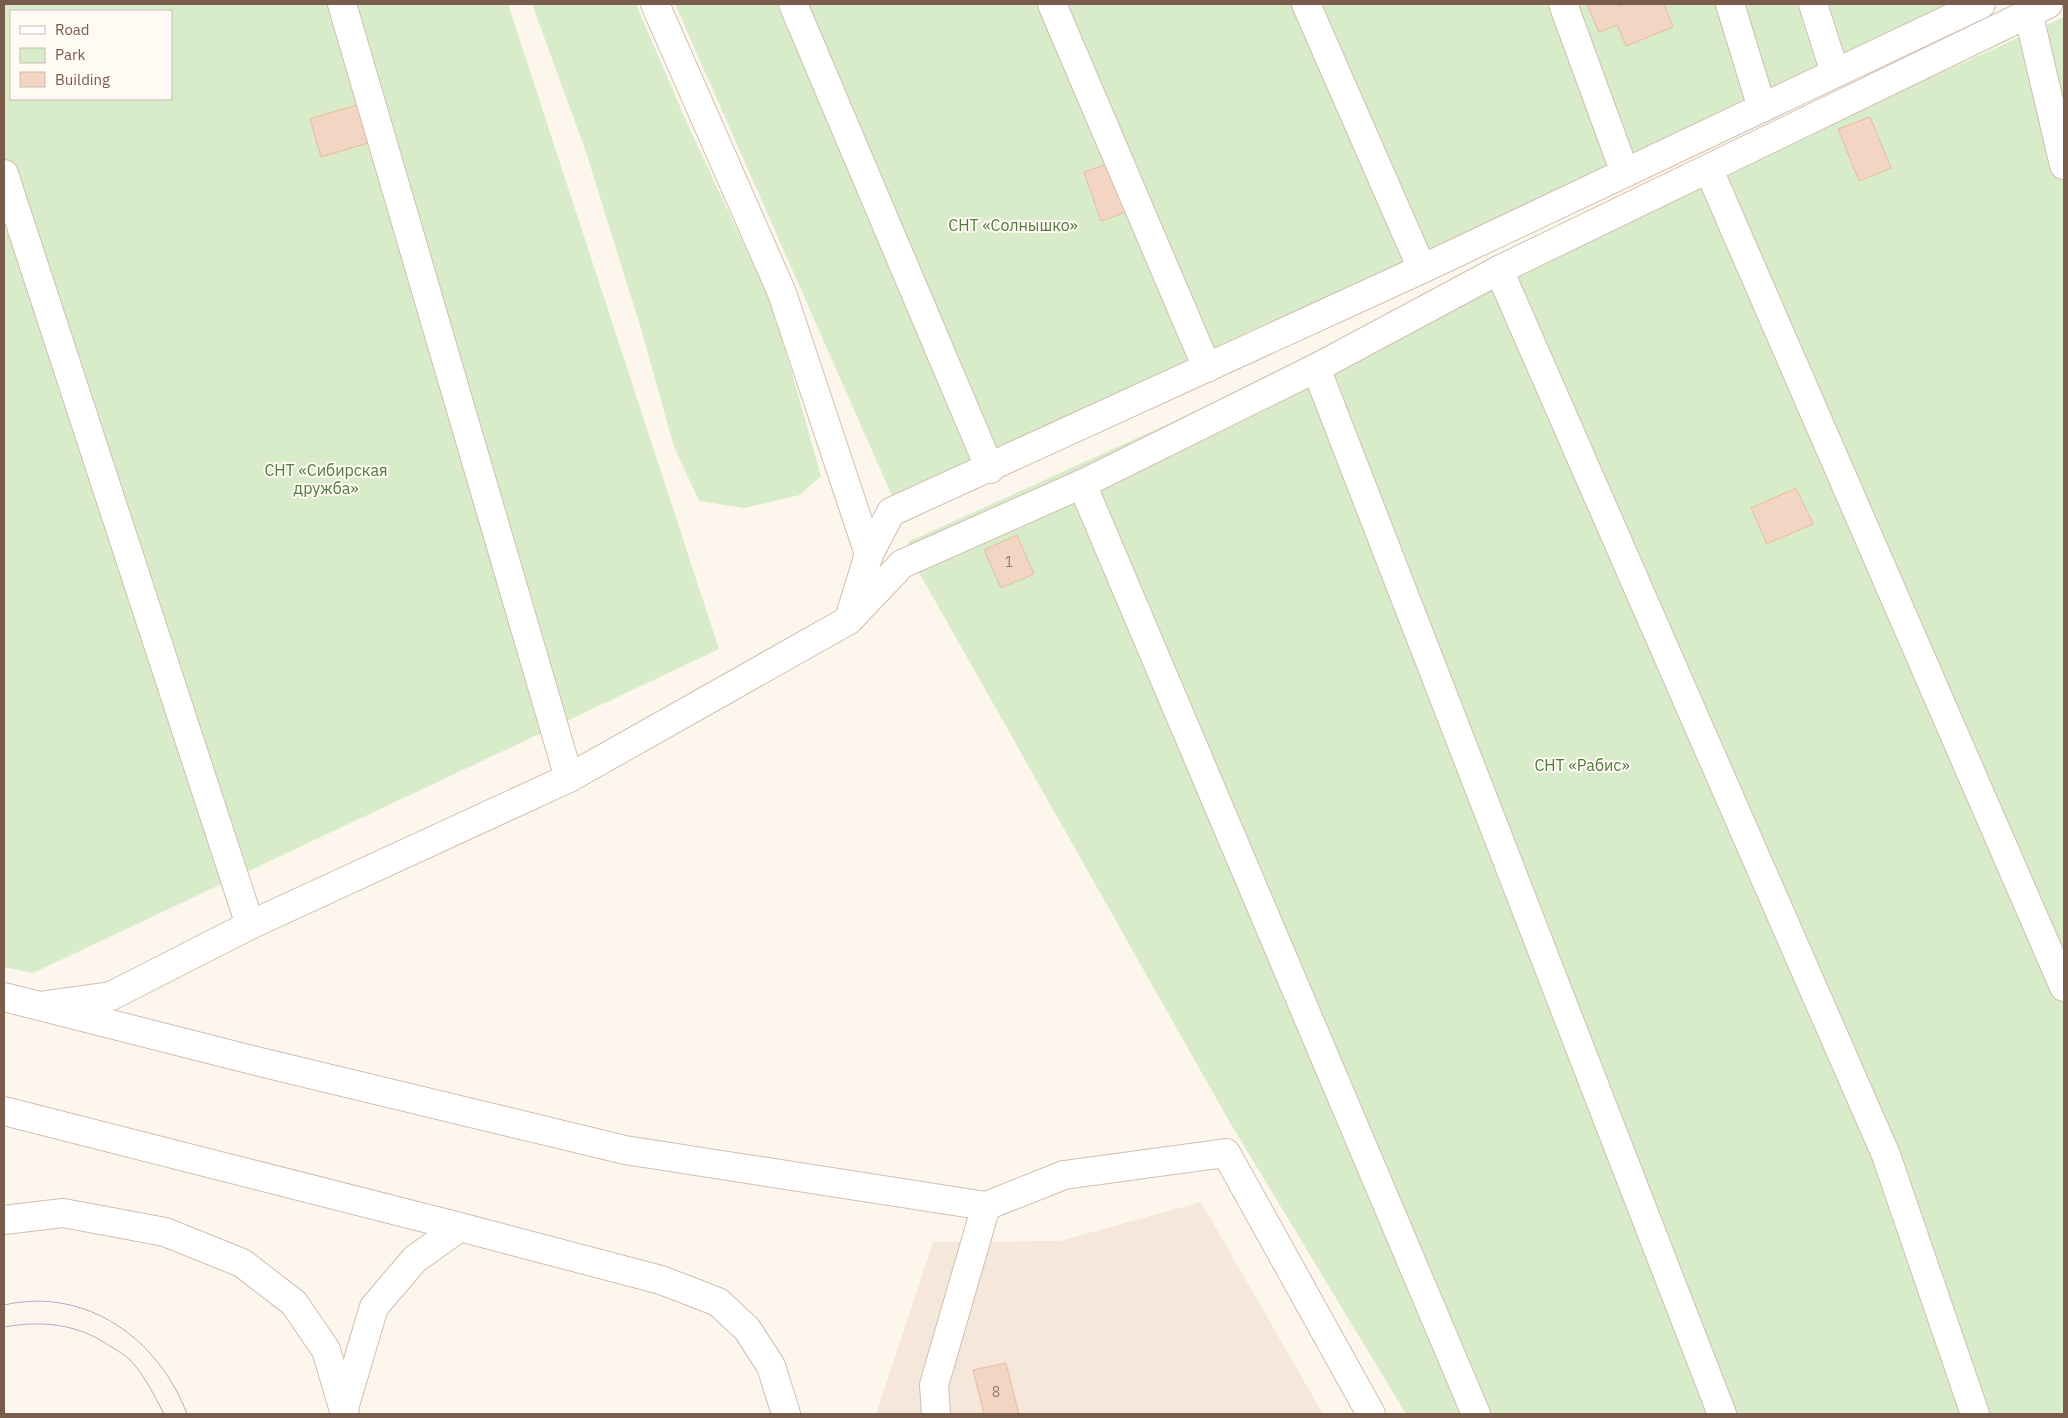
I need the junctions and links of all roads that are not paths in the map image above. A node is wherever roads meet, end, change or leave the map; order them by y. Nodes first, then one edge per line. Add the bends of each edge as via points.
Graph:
1 (342, 4) edge
2 (655, 4) edge
3 (793, 4) edge
4 (1052, 4) edge
5 (1306, 4) edge
6 (1563, 4) edge
7 (1730, 4) edge
8 (1813, 4) edge
9 (1981, 4) edge
10 (2038, 8) edge
11 (1835, 73) junction
12 (1762, 108) junction
13 (2064, 165) edge
14 (1709, 170) junction
15 (1625, 173) junction
16 (4, 174) edge
17 (1422, 269) junction
18 (1499, 270) junction
19 (1207, 368) junction
20 (1316, 368) junction
21 (990, 469) junction
22 (1082, 484) junction
23 (869, 554) junction
24 (849, 620) junction
25 (569, 778) junction
26 (250, 925) junction
27 (2064, 987) edge
28 (4, 998) edge
29 (39, 1006) junction
30 (4, 1111) edge
31 (986, 1206) junction
32 (4, 1220) edge
33 (460, 1227) junction
34 (345, 1411) edge
35 (786, 1414) edge
36 (936, 1414) edge
37 (1371, 1414) edge
38 (1476, 1414) edge
39 (1722, 1414) edge
40 (1975, 1414) edge

1 - 25 street
2 - 23 street via 782,293
3 - 21 street
4 - 19 street
5 - 17 street
6 - 15 street
7 - 12 street
8 - 11 street
9 - 11 street
10 - 13 street
10 - 14 street
11 - 12 street
12 - 15 street
14 - 18 street
14 - 27 street
15 - 17 street
16 - 26 street
17 - 19 street
18 - 20 street
18 - 40 street via 1886,1155
19 - 21 street
20 - 22 street
20 - 39 street
21 - 23 street via 891,512
22 - 24 street via 902,564
22 - 38 street
23 - 24 street
24 - 25 street
25 - 26 street
26 - 29 street via 111,996
28 - 29 street
29 - 31 street via 625,1150
30 - 33 street
31 - 36 street via 934,1386
31 - 37 street via 1064,1175 1226,1153
32 - 34 street via 63,1213 165,1232 242,1263 294,1303 326,1350
33 - 34 street via 415,1259 374,1307
33 - 35 street via 661,1280 718,1302 747,1328 771,1366

